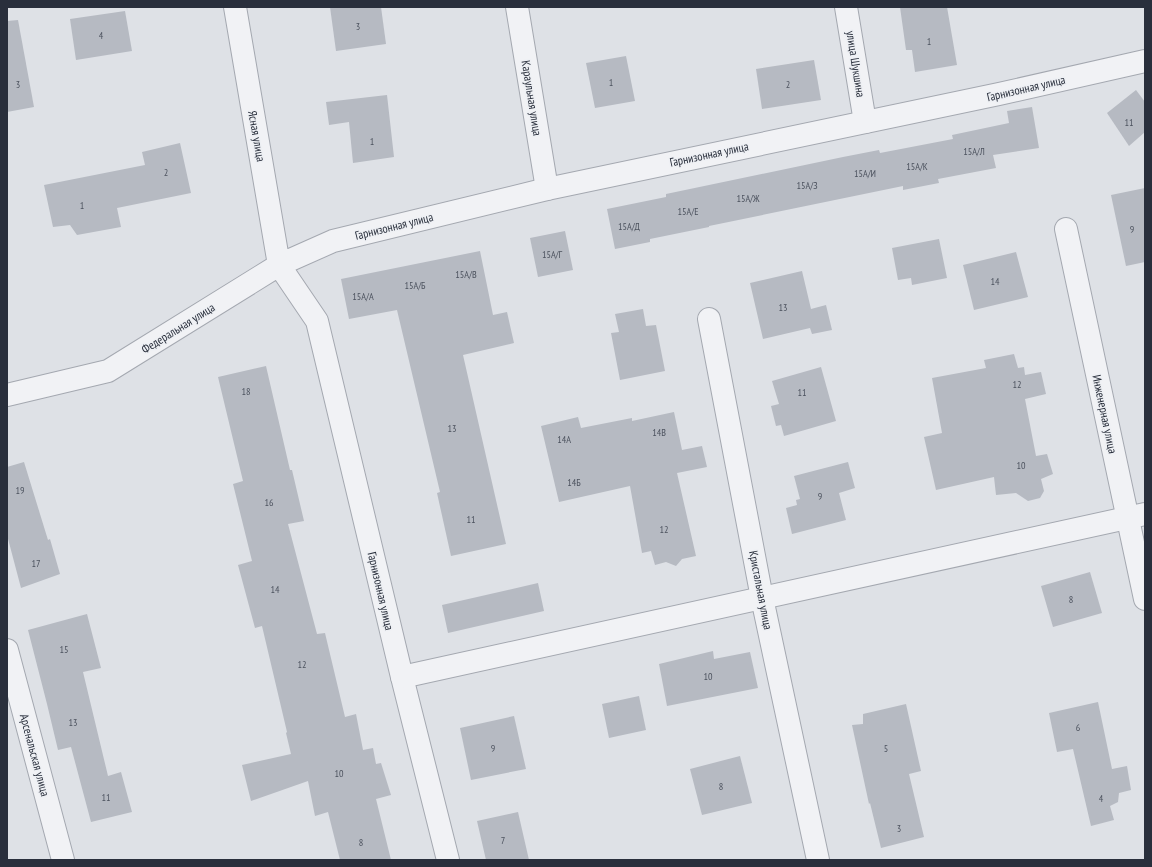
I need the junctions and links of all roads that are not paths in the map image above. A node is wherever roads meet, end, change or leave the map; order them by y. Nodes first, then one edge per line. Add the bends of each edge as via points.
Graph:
1 (235, 7) edge
2 (517, 7) edge
3 (846, 7) edge
4 (1145, 60) edge
5 (865, 122) junction
6 (548, 189) junction
7 (1066, 229) dead end
8 (279, 265) junction
9 (709, 319) dead end
10 (7, 395) edge
11 (1136, 516) edge
12 (762, 598) junction
13 (1145, 599) edge
14 (7, 650) edge
15 (402, 677) junction
16 (63, 860) edge
17 (448, 860) edge
18 (818, 860) edge

1 - 8 street, Ясная улица
2 - 6 street, Караульная улица
3 - 5 street, улица Шукшина
4 - 5 street, Гарнизонная улица
5 - 6 street, Гарнизонная улица
6 - 8 street, Гарнизонная улица via 333,241
7 - 11 street, Инженерная улица
8 - 10 street, Федеральная улица via 108,371
8 - 15 street, Гарнизонная улица via 317,321
9 - 12 street, Кристальная улица
11 - 12 street
11 - 13 street, Инженерная улица
12 - 15 street
12 - 18 street, Кристальная улица
14 - 16 street, Арсенальская улица
15 - 17 street, Гарнизонная улица

